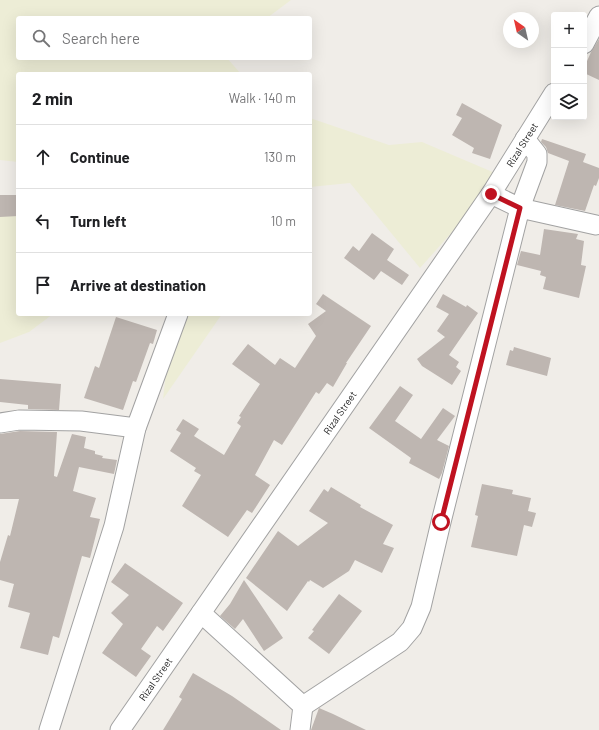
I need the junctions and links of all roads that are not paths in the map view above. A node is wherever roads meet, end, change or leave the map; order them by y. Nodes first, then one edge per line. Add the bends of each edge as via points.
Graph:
1 (599, 16) edge
2 (587, 38) edge
3 (551, 98) edge
4 (525, 139) junction
5 (491, 194) junction
6 (520, 208) junction
7 (596, 225) dead end
8 (177, 316) edge
9 (0, 423) edge
10 (136, 428) junction
11 (201, 613) junction
12 (303, 706) junction
13 (49, 730) edge
14 (120, 730) edge
15 (300, 730) edge

1 - 2 street
3 - 4 street, Rizal Street
4 - 5 street, Rizal Street
4 - 6 street via 537,154 537,162
5 - 6 street
5 - 11 street, Rizal Street
6 - 7 street
6 - 12 street via 421,607 412,628 400,642
8 - 10 street
9 - 10 street via 19,420 81,421
10 - 13 street via 114,526
11 - 12 street
11 - 14 street, Rizal Street
12 - 15 street

